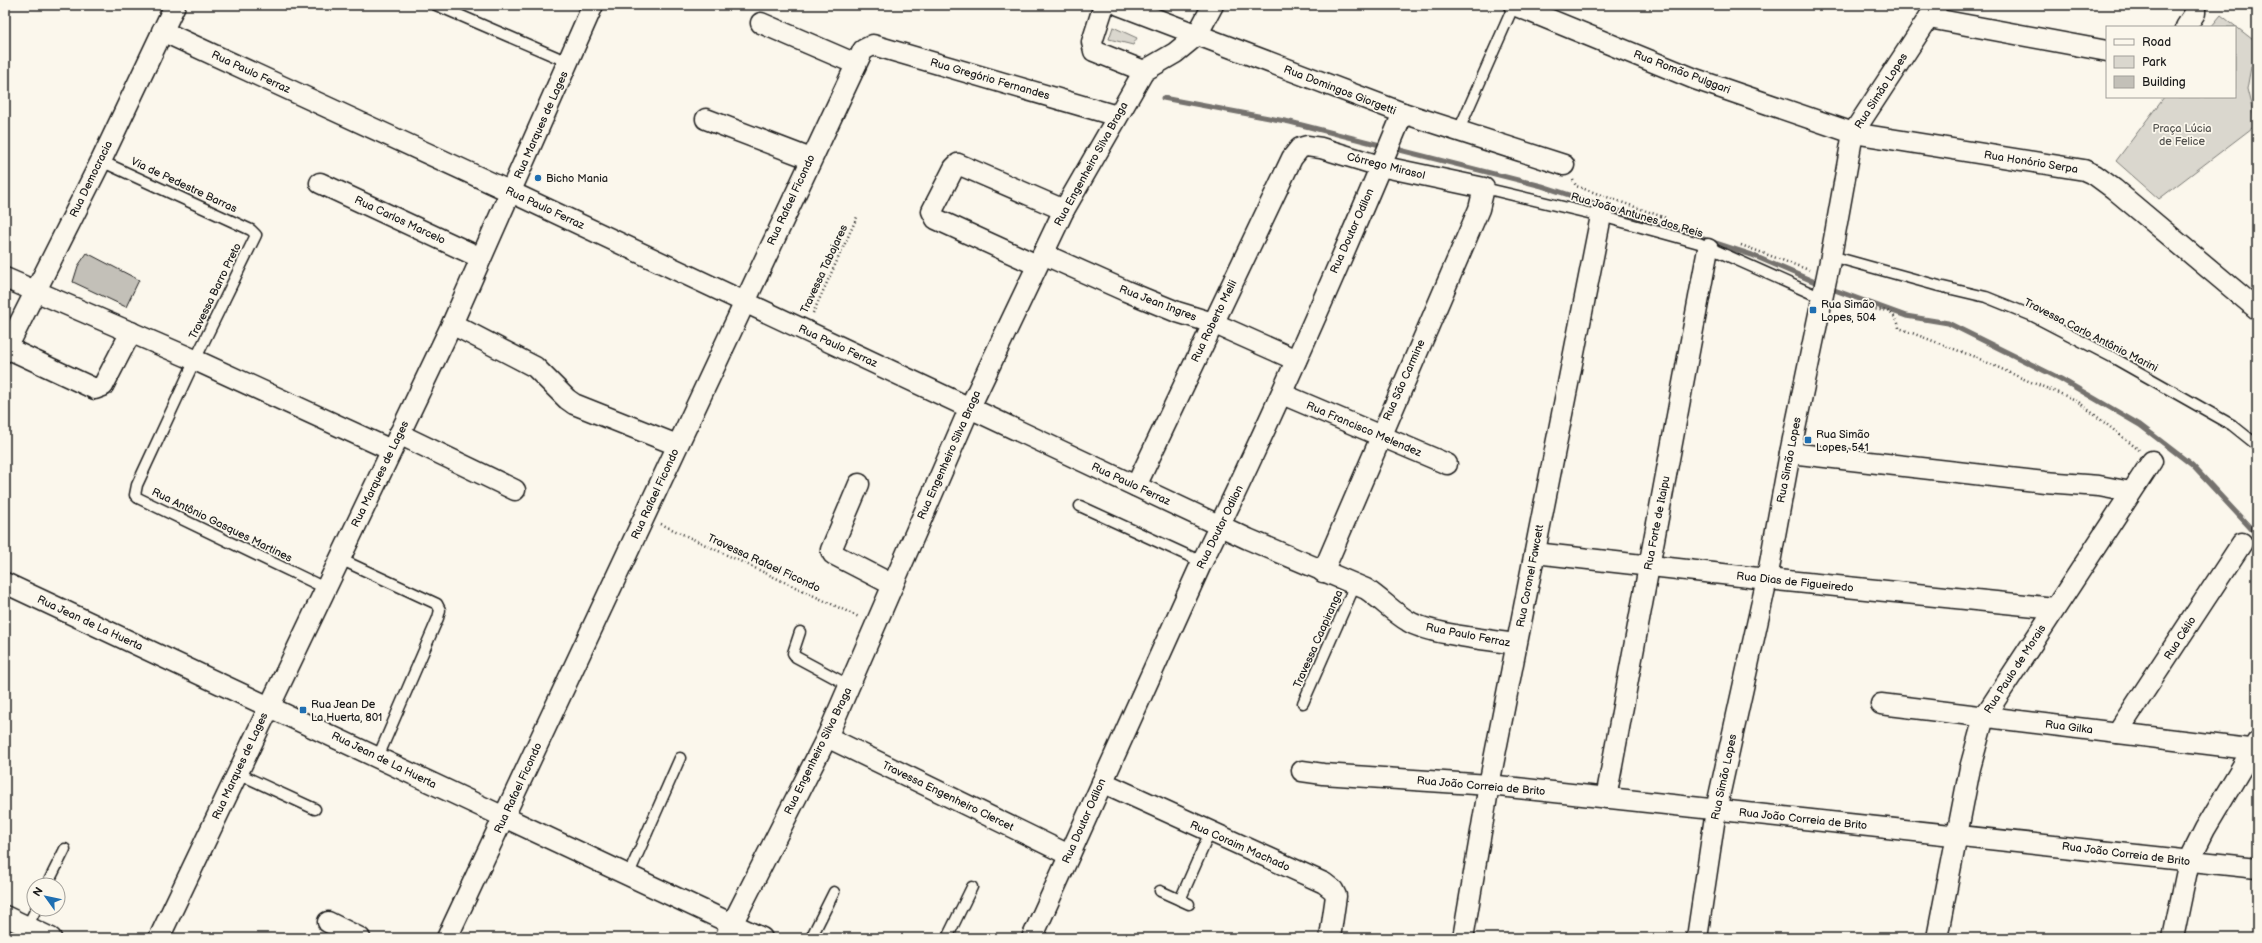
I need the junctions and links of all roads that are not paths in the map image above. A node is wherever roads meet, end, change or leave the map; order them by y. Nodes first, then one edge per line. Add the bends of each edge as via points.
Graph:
1 (175, 5) edge
2 (436, 5) edge
3 (593, 5) edge
4 (1104, 5) edge
5 (1119, 5) edge
6 (1212, 5) edge
7 (1514, 5) edge
8 (2195, 5) edge
9 (1933, 11) edge
10 (761, 23) dead end
11 (2187, 26) edge
12 (162, 31) junction
13 (1197, 35) junction
14 (2106, 51) edge
15 (859, 57) junction
16 (568, 62) junction
17 (1144, 71) junction
18 (1403, 113) junction
19 (1117, 116) junction
20 (706, 119) dead end
21 (1458, 132) junction
22 (1853, 133) junction
23 (1292, 158) joint
24 (811, 159) junction
25 (101, 160) junction
26 (1382, 162) junction
27 (1564, 165) dead end
28 (320, 183) dead end
29 (1484, 188) junction
30 (511, 192) junction
31 (1064, 210) junction
32 (1601, 216) junction
33 (256, 233) joint
34 (1708, 249) junction
35 (1831, 256) junction
36 (481, 258) junction
37 (1040, 259) junction
38 (5, 278) edge
39 (35, 291) junction
40 (1822, 299) junction
41 (743, 302) junction
42 (2257, 309) edge
43 (1214, 323) junction
44 (452, 324) junction
45 (131, 332) junction
46 (6, 350) edge
47 (195, 360) junction
48 (1296, 360) junction
49 (1282, 394) junction
50 (970, 407) junction
51 (1380, 436) junction
52 (395, 442) junction
53 (677, 445) junction
54 (2257, 445) edge
55 (1790, 453) junction
56 (2152, 460) road end
57 (1447, 464) dead end
58 (859, 484) dead end
59 (1136, 486) junction
60 (515, 490) dead end
61 (2131, 492) junction
62 (1080, 506) dead end
63 (1220, 526) junction
64 (2242, 542) dead end
65 (1535, 553) junction
66 (340, 559) junction
67 (1202, 562) junction
68 (1649, 566) junction
69 (1323, 572) junction
70 (1767, 579) junction
71 (5, 583) edge
72 (893, 585) junction
73 (1355, 585) junction
74 (325, 588) junction
75 (2055, 608) junction
76 (800, 632) dead end
77 (1516, 644) junction
78 (850, 686) junction
79 (1303, 703) dead end
80 (1881, 704) dead end
81 (268, 706) junction
82 (1984, 717) junction
83 (2117, 733) junction
84 (827, 737) junction
85 (2255, 747) edge
86 (378, 757) junction
87 (680, 758) dead end
88 (1302, 771) dead end
89 (237, 773) junction
90 (1102, 782) junction
91 (1489, 785) junction
92 (1606, 798) junction
93 (315, 809) dead end
94 (1716, 810) junction
95 (504, 819) junction
96 (1210, 832) junction
97 (1956, 834) junction
98 (64, 850) dead end
99 (1069, 855) junction
100 (2189, 861) junction
101 (2257, 868) edge
102 (628, 876) junction
103 (52, 877) edge
104 (972, 887) dead end
105 (1160, 891) dead end
106 (834, 892) dead end
107 (5, 916) edge
108 (32, 917) edge
109 (328, 922) dead end
110 (27, 927) junction
111 (728, 931) edge
112 (51, 938) edge
113 (159, 938) edge
114 (360, 938) edge
115 (447, 938) edge
116 (762, 938) edge
117 (811, 938) edge
118 (947, 938) edge
119 (1032, 938) edge
120 (1330, 938) edge
121 (1463, 938) edge
122 (1697, 938) edge
123 (1937, 938) edge
124 (2173, 938) edge

1 - 12 street, Rua Democracia
2 - 16 lane
3 - 16 street, Rua Marques de Lages
4 - 17 street via 1092,42 1094,51
5 - 13 street, Rua Domingos Giorgetti
6 - 13 street
7 - 21 lane
7 - 22 street, Rua Romão Pulggari via 1695,79
8 - 11 street via 2195,13
9 - 14 street
9 - 22 street, Rua Simão Lopes
10 - 15 street
12 - 25 street, Rua Democracia
12 - 30 street, Rua Paulo Ferraz
13 - 17 street via 1176,53
13 - 18 street, Rua Domingos Giorgetti
15 - 19 street, Rua Gregório Fernandes via 873,45
15 - 24 street, Rua Rafael Ficondo
16 - 30 street, Rua Marques de Lages
17 - 19 street, Rua Engenheiro Silva Braga
18 - 21 street, Rua Domingos Giorgetti
18 - 26 street, Rua Doutor Odilon
19 - 31 street, Rua Engenheiro Silva Braga
20 - 24 street
21 - 27 street, Rua Domingos Giorgetti
22 - 35 street, Rua Simão Lopes
22 - 42 street, Rua Honório Serpa via 2084,170 2114,189
23 - 26 street, Córrego Mirasol via 1300,148 1307,146
23 - 43 street, Rua Roberto Melli
24 - 41 street, Rua Rafael Ficondo
25 - 33 lane, Via de Pedestre Barras
25 - 39 street, Rua Democracia
26 - 29 street, Córrego Mirasol
26 - 48 street, Rua Doutor Odilon
28 - 36 street, Rua Carlos Marcelo
29 - 32 lane, Rua João Antunes dos Reis
29 - 51 street, Rua São Carmine via 1479,209
30 - 36 street, Rua Marques de Lages
30 - 41 street, Rua Paulo Ferraz
31 - 37 street, Rua Engenheiro Silva Braga
31 - 37 street, Rua Jean Ingres via 958,164 932,211 936,219
32 - 34 lane, Rua João Antunes dos Reis via 1694,242
32 - 65 street, Rua Coronel Fawcett
33 - 47 lane, Travessa Barro Preto
34 - 40 lane, Rua João Antunes dos Reis
34 - 68 street, Rua Forte de Itaipu
35 - 40 street, Rua Simão Lopes
35 - 54 lane, Travessa Carlo Antônio Marini via 1986,297 2033,316 2232,425
36 - 44 street, Rua Marques de Lages
37 - 43 street, Rua Jean Ingres via 1177,312
37 - 50 street, Rua Engenheiro Silva Braga
38 - 39 street
39 - 45 street
39 - 46 street, Rua Democracia
40 - 55 street, Rua Simão Lopes
41 - 50 street, Rua Paulo Ferraz
41 - 53 street, Rua Rafael Ficondo
43 - 48 street, Rua Jean Ingres
43 - 59 street, Rua Roberto Melli
44 - 52 street, Rua Marques de Lages
44 - 53 street via 535,367 574,404
45 - 46 street via 103,386 96,389
45 - 47 street
47 - 52 street
47 - 74 lane, Rua Antônio Gasques Martines via 137,485 136,495 183,521
48 - 49 street, Rua Doutor Odilon
49 - 51 street, Rua Francisco Melendez
49 - 63 street, Rua Doutor Odilon
50 - 59 street, Rua Paulo Ferraz
50 - 72 street, Rua Engenheiro Silva Braga
51 - 57 street, Rua Francisco Melendez
51 - 69 street, Rua São Carmine
52 - 60 street
52 - 66 street, Rua Marques de Lages
53 - 95 street, Rua Rafael Ficondo
55 - 61 street via 2045,482 2072,482
55 - 70 street, Rua Simão Lopes
56 - 61 street, Rua Paulo de Morais
58 - 72 street via 831,550 833,554
59 - 63 street, Rua Paulo Ferraz
61 - 75 street, Rua Paulo de Morais
62 - 67 lane
63 - 67 street, Rua Doutor Odilon
63 - 69 street, Rua Paulo Ferraz
64 - 83 street, Rua Célio
65 - 68 street, Rua Dias de Figueiredo
65 - 77 street, Rua Coronel Fawcett
66 - 74 street, Rua Marques de Lages
66 - 86 lane via 437,604 440,610
67 - 90 street, Rua Doutor Odilon
68 - 70 street, Rua Dias de Figueiredo
68 - 92 street, Rua Forte de Itaipu
69 - 73 street, Rua Paulo Ferraz
70 - 75 street, Rua Dias de Figueiredo
70 - 94 street, Rua Simão Lopes
71 - 81 street, Rua Jean de La Huerta
72 - 78 street, Rua Engenheiro Silva Braga
73 - 77 street, Rua Paulo Ferraz via 1382,599 1408,621 1422,627
73 - 79 lane, Travessa Caapiranga
74 - 81 street, Rua Marques de Lages
75 - 82 street, Rua Paulo de Morais
76 - 78 lane via 793,649 796,657
77 - 91 street, Rua Coronel Fawcett
78 - 84 street, Rua Engenheiro Silva Braga
80 - 82 street, Rua Gilka
81 - 86 street, Rua Jean de La Huerta
81 - 89 street, Rua Marques de Lages
82 - 83 street, Rua Gilka
82 - 97 street, Rua Paulo de Morais via 1977,737
83 - 85 street, Rua Gilka
84 - 99 street, Travessa Engenheiro Clercet
84 - 111 street, Rua Engenheiro Silva Braga
85 - 100 street via 2205,829
86 - 95 street, Rua Jean de La Huerta
87 - 102 lane
88 - 91 street, Rua João Correia de Brito
89 - 93 lane
89 - 113 street, Rua Marques de Lages
90 - 96 street, Rua Coraim Machado
90 - 99 street, Rua Doutor Odilon
91 - 92 street, Rua João Correia de Brito
91 - 121 street, Rua Coronel Fawcett
92 - 94 street, Rua João Correia de Brito
94 - 97 street, Rua João Correia de Brito
94 - 122 street, Rua Simão Lopes
95 - 102 street, Rua Jean de La Huerta
95 - 115 street, Rua Rafael Ficondo
96 - 105 lane via 1184,902
96 - 120 street, Rua Coraim Machado via 1324,883 1333,890 1336,896
97 - 100 street, Rua João Correia de Brito
97 - 123 street, Rua Paulo de Morais
98 - 103 lane
99 - 119 street, Rua Doutor Odilon
100 - 101 street, Rua João Correia de Brito
100 - 124 street
102 - 111 street, Rua Jean de La Huerta
104 - 118 lane
106 - 117 lane
107 - 110 street
108 - 110 lane
109 - 114 street
110 - 112 street
111 - 116 street, Rua Jean de La Huerta

